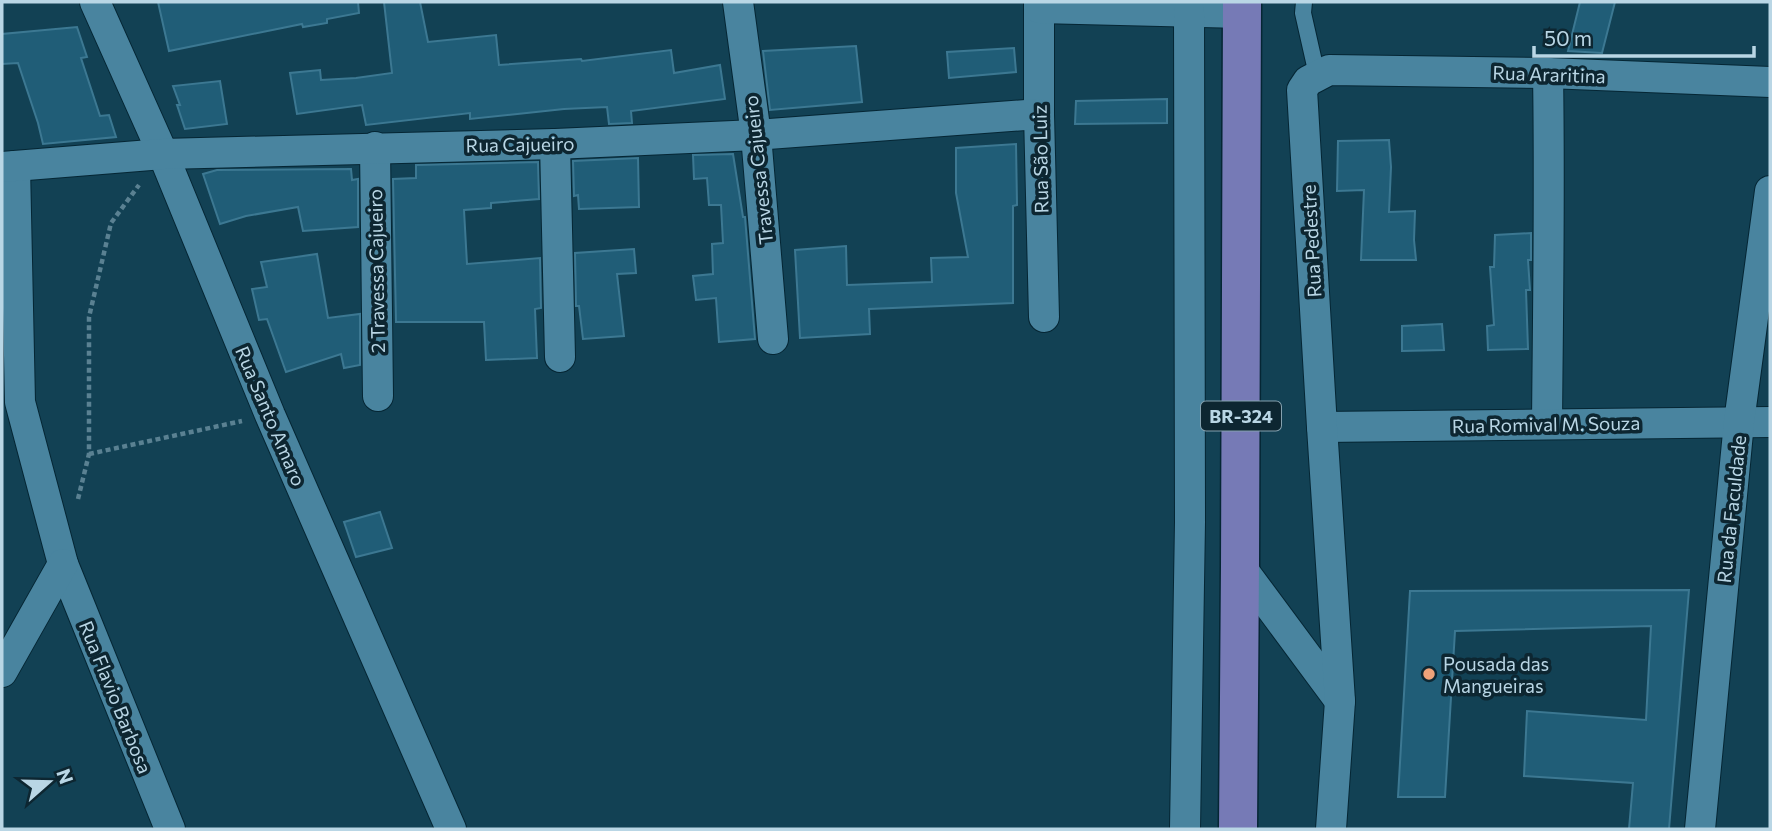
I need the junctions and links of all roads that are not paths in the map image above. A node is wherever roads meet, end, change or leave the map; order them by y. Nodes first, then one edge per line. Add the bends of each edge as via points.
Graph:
1 (95, 2) edge
2 (738, 2) edge
3 (1304, 2) edge
4 (1039, 5) edge
5 (1242, 7) edge
6 (1189, 12) junction
7 (1323, 73) junction
8 (1548, 73) junction
9 (1770, 82) edge
10 (1039, 114) junction
11 (756, 135) junction
12 (555, 144) junction
13 (375, 147) junction
14 (163, 153) junction
15 (8, 167) edge
16 (1770, 191) edge
17 (1044, 317) dead end
18 (773, 339) dead end
19 (560, 357) dead end
20 (378, 396) dead end
21 (11, 402) edge
22 (1739, 422) junction
23 (1770, 422) edge
24 (1547, 424) junction
25 (1322, 427) junction
26 (63, 564) junction
27 (1240, 566) junction
28 (2, 672) edge
29 (1340, 701) junction
30 (170, 829) edge
31 (451, 829) edge
32 (1185, 829) edge
33 (1238, 829) edge
34 (1331, 829) edge
35 (1700, 829) edge

1 - 14 street, Rua Santo Amaro
2 - 11 street, Travessa Cajueiro
3 - 7 lane via 1303,13
4 - 6 street
4 - 10 street, Rua São Luiz
5 - 6 street
5 - 27 highway, BR-324
6 - 32 street
7 - 8 street, Rua Araritina
7 - 25 street, Rua Pedestre via 1302,90
8 - 9 street, Rua Araritina
8 - 24 street
10 - 11 street, Rua Cajueiro
10 - 17 street, Rua São Luiz
11 - 12 street, Rua Cajueiro
11 - 18 street, Travessa Cajueiro
12 - 13 street, Rua Cajueiro
12 - 19 street
13 - 14 street, Rua Cajueiro
13 - 20 street, 2 Travessa Cajueiro
14 - 15 street, Rua Cajueiro
14 - 31 street, Rua Santo Amaro via 270,415
15 - 21 street, Rua Flavio Barbosa
16 - 22 street, Rua da Faculdade
21 - 26 street, Rua Flavio Barbosa
22 - 23 street, Rua Romival M. Souza
22 - 24 street, Rua Romival M. Souza
22 - 35 street, Rua da Faculdade
24 - 25 street, Rua Romival M. Souza
25 - 29 street, Rua Pedestre
26 - 28 street
26 - 30 street, Rua Flavio Barbosa
27 - 29 street
27 - 33 highway, BR-324
29 - 34 street, Rua Pedestre

